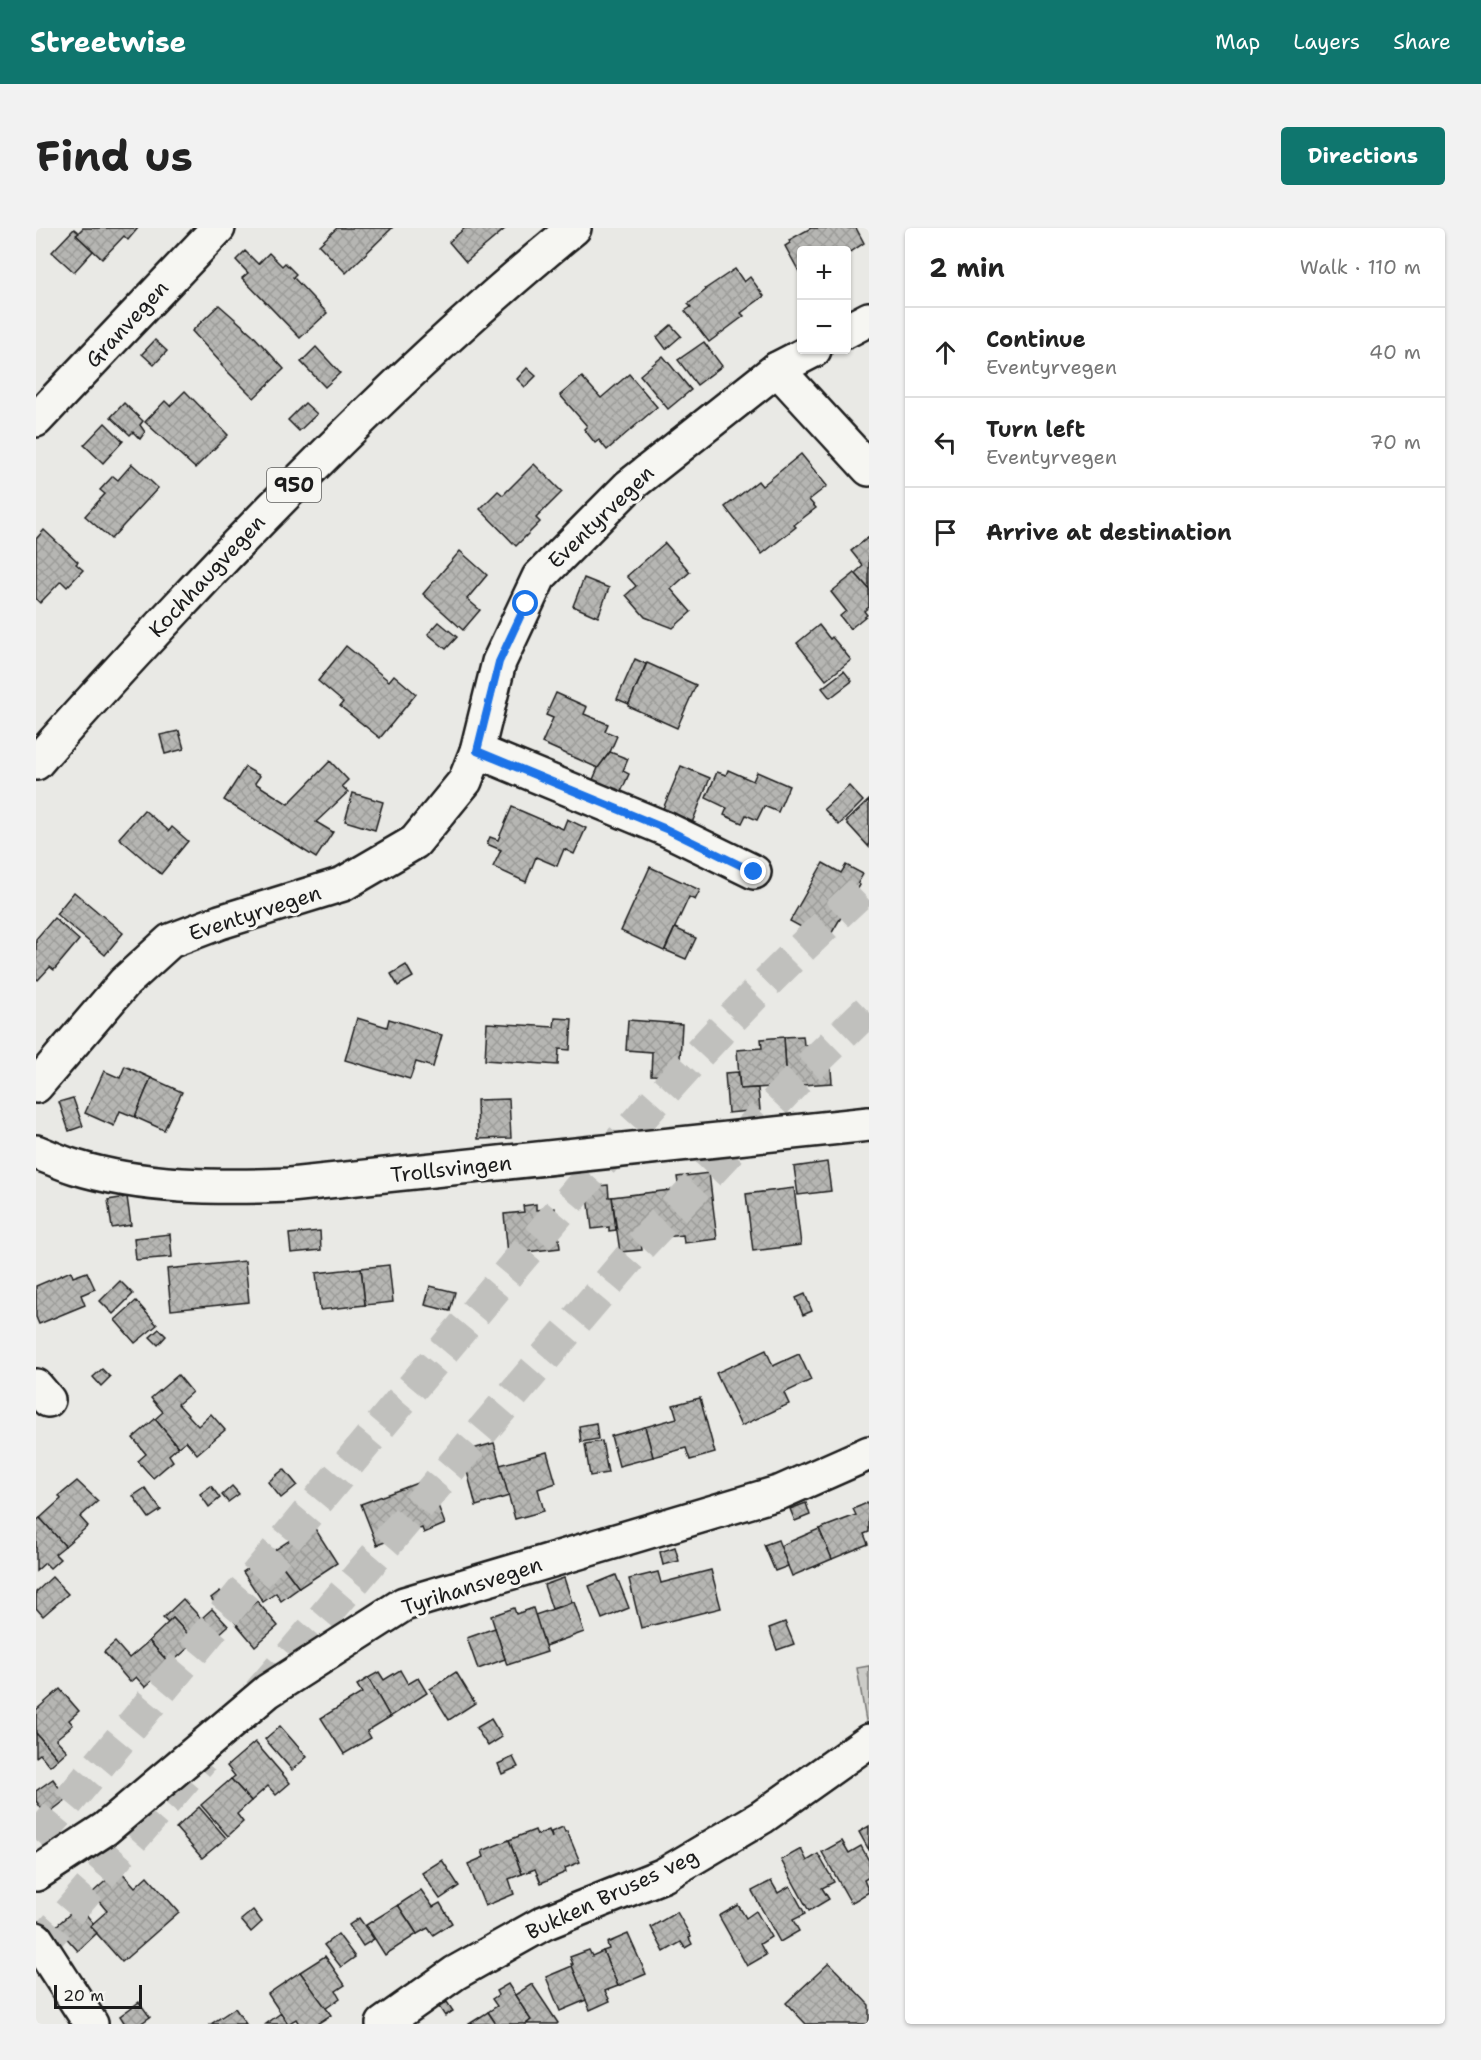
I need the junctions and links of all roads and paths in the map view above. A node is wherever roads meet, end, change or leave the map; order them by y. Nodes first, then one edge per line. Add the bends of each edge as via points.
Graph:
1 (218, 228) edge
2 (574, 228) edge
3 (869, 319) edge
4 (851, 329) edge
5 (806, 354) edge
6 (777, 369) junction
7 (36, 420) edge
8 (869, 469) edge
9 (477, 751) junction
10 (36, 763) edge
11 (754, 872) dead end
12 (36, 1086) edge
13 (869, 1124) edge
14 (36, 1152) edge
15 (869, 1453) edge
16 (869, 1741) edge
17 (36, 1874) edge
18 (36, 1939) edge
19 (91, 2024) edge
20 (383, 2024) edge

1 - 7 street, Granvegen
2 - 10 street, Kochhaugvegen / 950 via 431,351 276,503
3 - 4 street
5 - 6 street, Eventyrvegen
6 - 8 street
6 - 9 street, Eventyrvegen via 628,487 539,577 499,662
9 - 11 street via 666,829
9 - 12 street, Eventyrvegen via 465,781 415,842 343,884 170,941 124,983
13 - 14 street, Trollsvingen via 256,1187 134,1180 75,1167
15 - 17 street, Tyrihansvegen via 781,1492 404,1604 268,1691 105,1829
16 - 20 street, Bukken Bruses veg via 762,1817 674,1869 544,1923 455,1974
18 - 19 street

